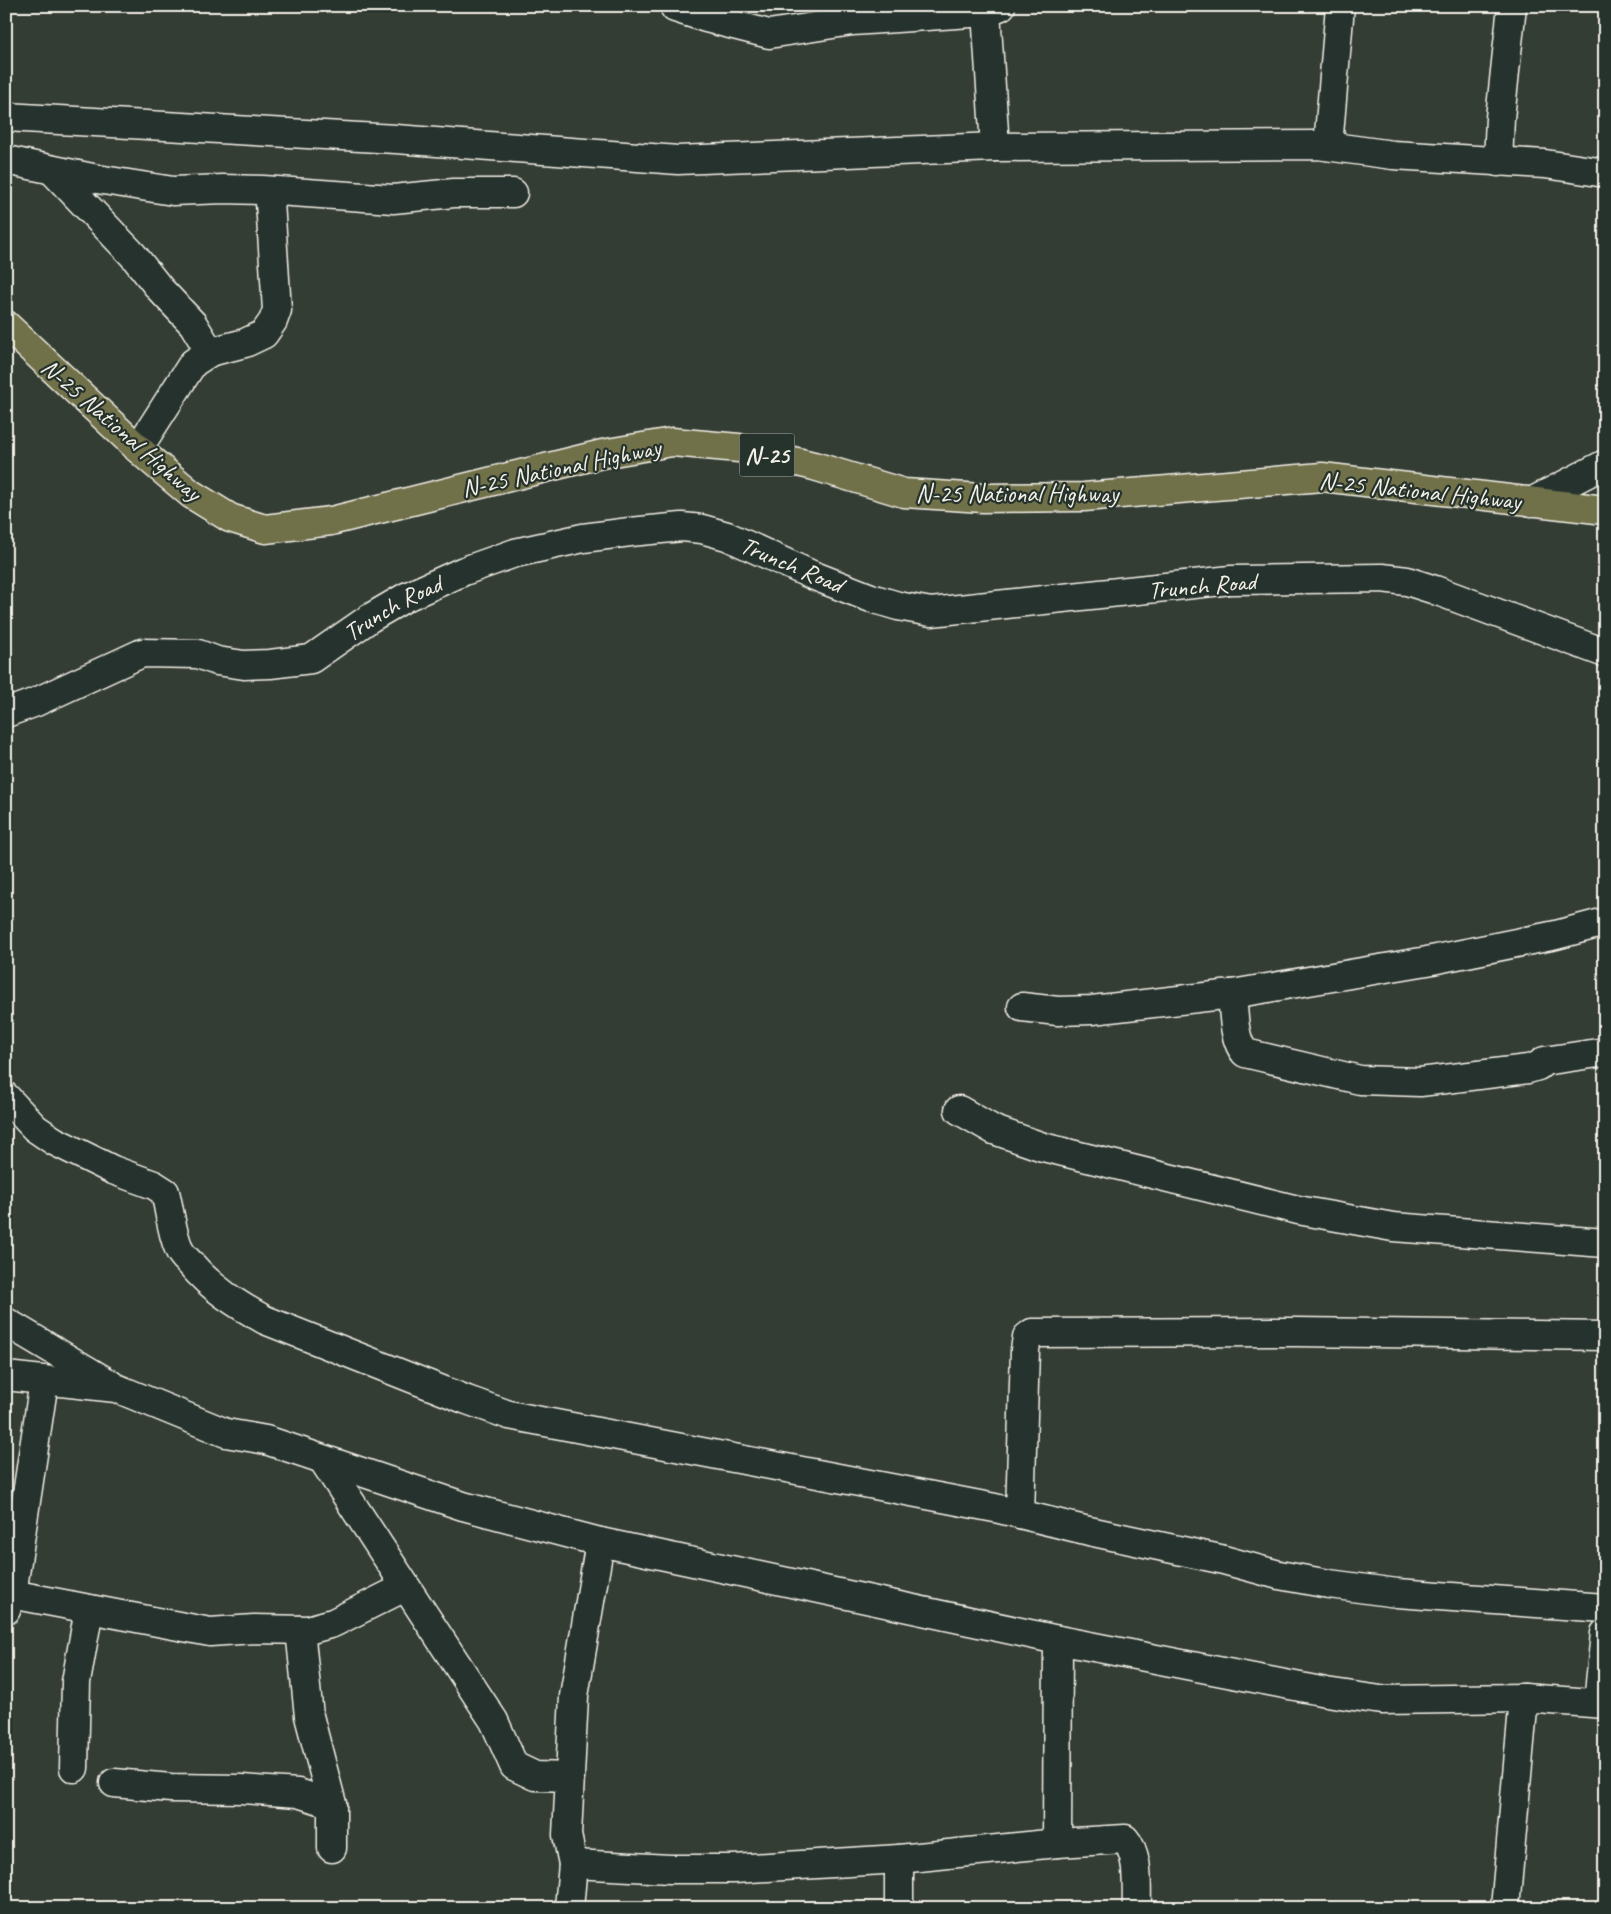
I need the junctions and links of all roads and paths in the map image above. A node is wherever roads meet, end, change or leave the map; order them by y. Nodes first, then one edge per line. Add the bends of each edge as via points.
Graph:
1 (674, 6) edge
2 (1340, 6) edge
3 (1512, 6) edge
4 (991, 8) edge
5 (6, 117) edge
6 (1328, 146) junction
7 (994, 147) junction
8 (6, 160) edge
9 (1498, 162) junction
10 (52, 170) junction
11 (1605, 173) edge
12 (272, 191) junction
13 (513, 193) dead end
14 (6, 325) edge
15 (210, 352) junction
16 (138, 449) junction
17 (1605, 464) edge
18 (1531, 502) junction
19 (1605, 510) edge
20 (1605, 653) edge
21 (6, 712) edge
22 (1605, 922) edge
23 (1232, 994) junction
24 (1022, 1007) dead end
25 (1605, 1052) edge
26 (6, 1097) edge
27 (959, 1110) dead end
28 (1605, 1242) edge
29 (6, 1322) edge
30 (1605, 1336) edge
31 (6, 1376) edge
32 (44, 1381) junction
33 (116, 1388) junction
34 (323, 1460) junction
35 (1020, 1514) junction
36 (600, 1542) junction
37 (405, 1587) junction
38 (8, 1599) edge
39 (1605, 1608) edge
40 (89, 1609) junction
41 (300, 1630) junction
42 (1605, 1633) edge
43 (1058, 1640) junction
44 (1524, 1698) junction
45 (1601, 1703) edge
46 (74, 1768) dead end
47 (570, 1777) junction
48 (114, 1783) dead end
49 (332, 1804) junction
50 (1058, 1843) junction
51 (332, 1848) dead end
52 (899, 1859) junction
53 (573, 1864) junction
54 (569, 1908) edge
55 (899, 1908) edge
56 (1137, 1908) edge
57 (1505, 1908) edge

1 - 4 street via 769,34 852,21
2 - 6 street
3 - 9 street
4 - 7 street
5 - 7 street via 678,160
6 - 7 street
6 - 9 street via 1392,155
8 - 10 street
9 - 11 street via 1545,164
10 - 12 street via 173,191
10 - 15 street via 193,324
12 - 13 street via 394,199 454,193
12 - 15 street via 277,310 273,321 264,334 245,343
14 - 16 highway, N-25 National Highway / N-25
15 - 16 street via 189,368
16 - 18 highway, N-25 National Highway / N-25 via 191,494 230,518 265,528 330,521 602,454 672,442 739,448 904,493 983,498 1084,497 1322,477
17 - 18 street
18 - 19 highway, N-25 National Highway / N-25
20 - 21 street, Trunch Road via 1435,590 1407,581 1382,578 1231,580 931,612 871,598 727,536 682,527 583,538 516,553 464,571 406,596 311,660 244,666 198,654 142,653 36,702
22 - 23 street via 1427,961
23 - 24 street via 1092,1010
23 - 25 street via 1237,1038 1245,1053 1360,1080 1430,1080 1528,1069 1544,1061
26 - 35 street via 35,1128 54,1141 165,1192 180,1251 211,1286 265,1320 510,1414
27 - 28 street via 994,1130 1043,1146 1298,1210 1394,1227
29 - 33 street
30 - 35 street via 1032,1333 1027,1337 1025,1350
31 - 32 street
32 - 33 street
32 - 38 street
33 - 34 street via 226,1433 266,1440
34 - 36 street via 463,1506
34 - 37 street
35 - 39 street via 1329,1584 1397,1593
36 - 43 street
36 - 47 street via 574,1696
37 - 41 street via 333,1623
37 - 47 street via 494,1721 514,1766 535,1776
38 - 40 street
40 - 41 street via 204,1631
40 - 46 street via 76,1682
41 - 49 street via 309,1716
42 - 45 street
43 - 44 street via 1382,1700
43 - 50 street
44 - 45 street
44 - 57 street
47 - 53 street via 567,1835
48 - 49 street via 298,1793
49 - 51 street
50 - 52 street
50 - 56 street via 1125,1839 1132,1847 1135,1864
52 - 53 street via 734,1869
52 - 55 street
53 - 54 street

